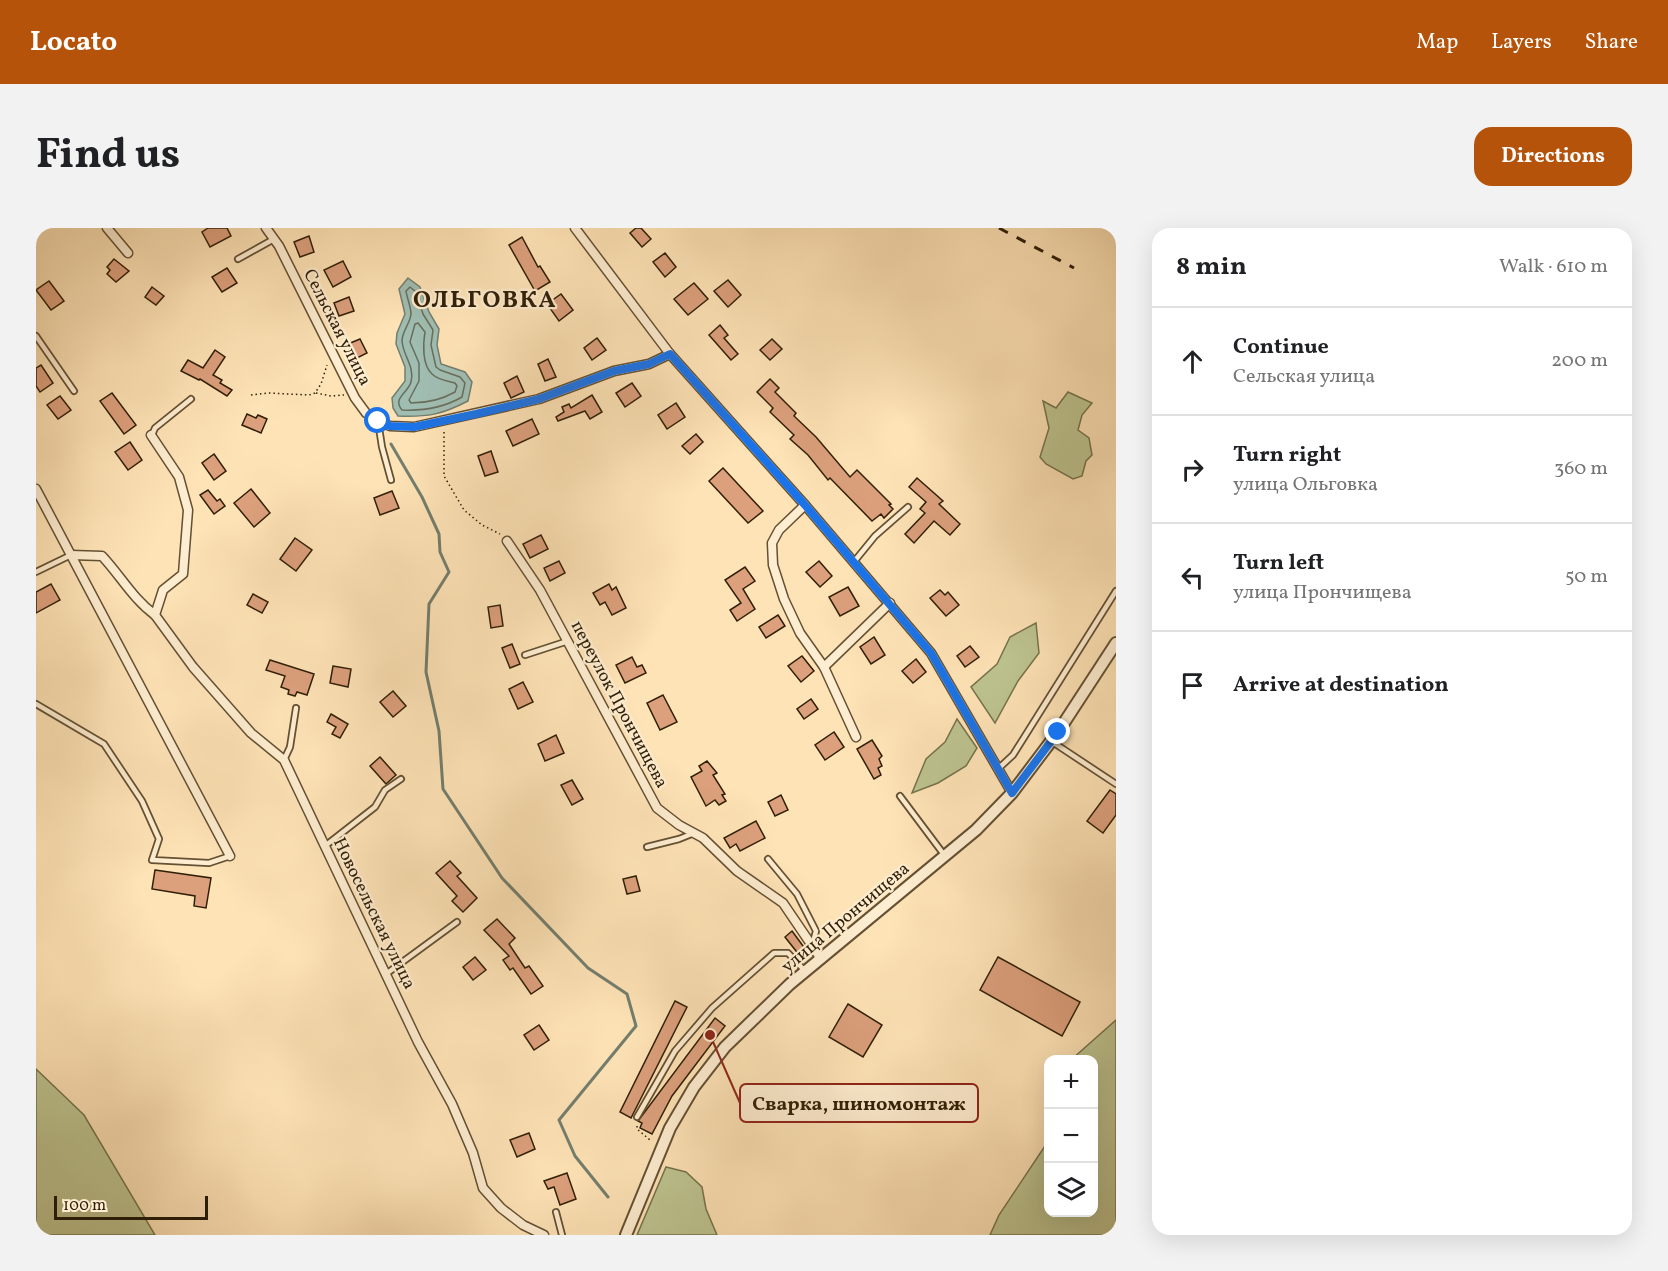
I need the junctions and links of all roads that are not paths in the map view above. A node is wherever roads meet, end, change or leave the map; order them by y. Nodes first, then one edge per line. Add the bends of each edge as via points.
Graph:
1 (107, 228) edge
2 (266, 228) edge
3 (575, 228) edge
4 (274, 239) junction
5 (128, 253) dead end
6 (238, 259) dead end
7 (36, 336) edge
8 (670, 354) junction
9 (74, 392) dead end
10 (191, 399) dead end
11 (378, 421) junction
12 (151, 435) joint
13 (391, 480) dead end
14 (36, 489) edge
15 (805, 505) junction
16 (908, 507) dead end
17 (507, 541) road end
18 (70, 555) junction
19 (853, 563) junction
20 (36, 572) edge
21 (1116, 591) edge
22 (890, 603) junction
23 (155, 615) junction
24 (568, 641) junction
25 (1116, 643) edge
26 (525, 655) dead end
27 (824, 667) junction
28 (36, 704) edge
29 (296, 708) dead end
30 (856, 737) dead end
31 (1051, 741) junction
32 (284, 760) junction
33 (999, 768) junction
34 (401, 779) dead end
35 (1116, 784) edge
36 (1012, 793) junction
37 (900, 796) dead end
38 (694, 833) junction
39 (325, 846) junction
40 (647, 847) dead end
41 (230, 856) joint
42 (946, 856) junction
43 (768, 859) dead end
44 (457, 922) dead end
45 (812, 946) junction
46 (821, 959) junction
47 (805, 971) junction
48 (386, 974) junction
49 (637, 1118) road end
50 (556, 1212) dead end
51 (544, 1235) edge
52 (562, 1235) edge
53 (626, 1235) edge

1 - 5 street
2 - 4 street, Сельская улица
3 - 8 street
4 - 6 lane
4 - 11 street, Сельская улица via 356,398 366,413
7 - 9 lane
8 - 11 street via 539,399 476,414 414,427
8 - 15 street
10 - 12 lane
11 - 13 lane
12 - 23 street via 179,477 188,510 183,574 163,590
14 - 18 street
15 - 19 street
15 - 27 street via 779,530 772,543 774,566 800,633
16 - 19 lane via 875,536
17 - 24 street, переулок Прончищева
18 - 20 lane
18 - 23 street, Новосельская улица via 102,556 140,604
18 - 41 street
19 - 22 street
21 - 33 lane via 1013,755
22 - 27 street
22 - 33 street via 931,653
23 - 32 street, Новосельская улица via 193,667 251,733
24 - 26 lane
24 - 38 street, переулок Прончищева via 657,808
25 - 31 street, улица Прончищева
27 - 30 street
28 - 41 lane via 104,744 142,801 159,839 152,860 209,863
29 - 32 lane
31 - 35 lane
31 - 36 street, улица Прончищева
32 - 39 street, Новосельская улица
33 - 36 street
34 - 39 lane via 386,790 375,807
36 - 42 street, улица Прончищева
37 - 42 lane
38 - 40 lane
38 - 45 street, переулок Прончищева via 737,871 783,903
39 - 48 street, Новосельская улица
42 - 46 street, улица Прончищева
43 - 45 lane via 797,894 816,931
44 - 48 lane
45 - 46 street, переулок Прончищева
46 - 47 street, улица Прончищева
47 - 49 lane via 788,953 774,953 712,1008 675,1051
47 - 53 street, улица Прончищева via 725,1047 694,1087 670,1128
48 - 51 street, Новосельская улица via 452,1104 483,1188 523,1226
50 - 52 lane

